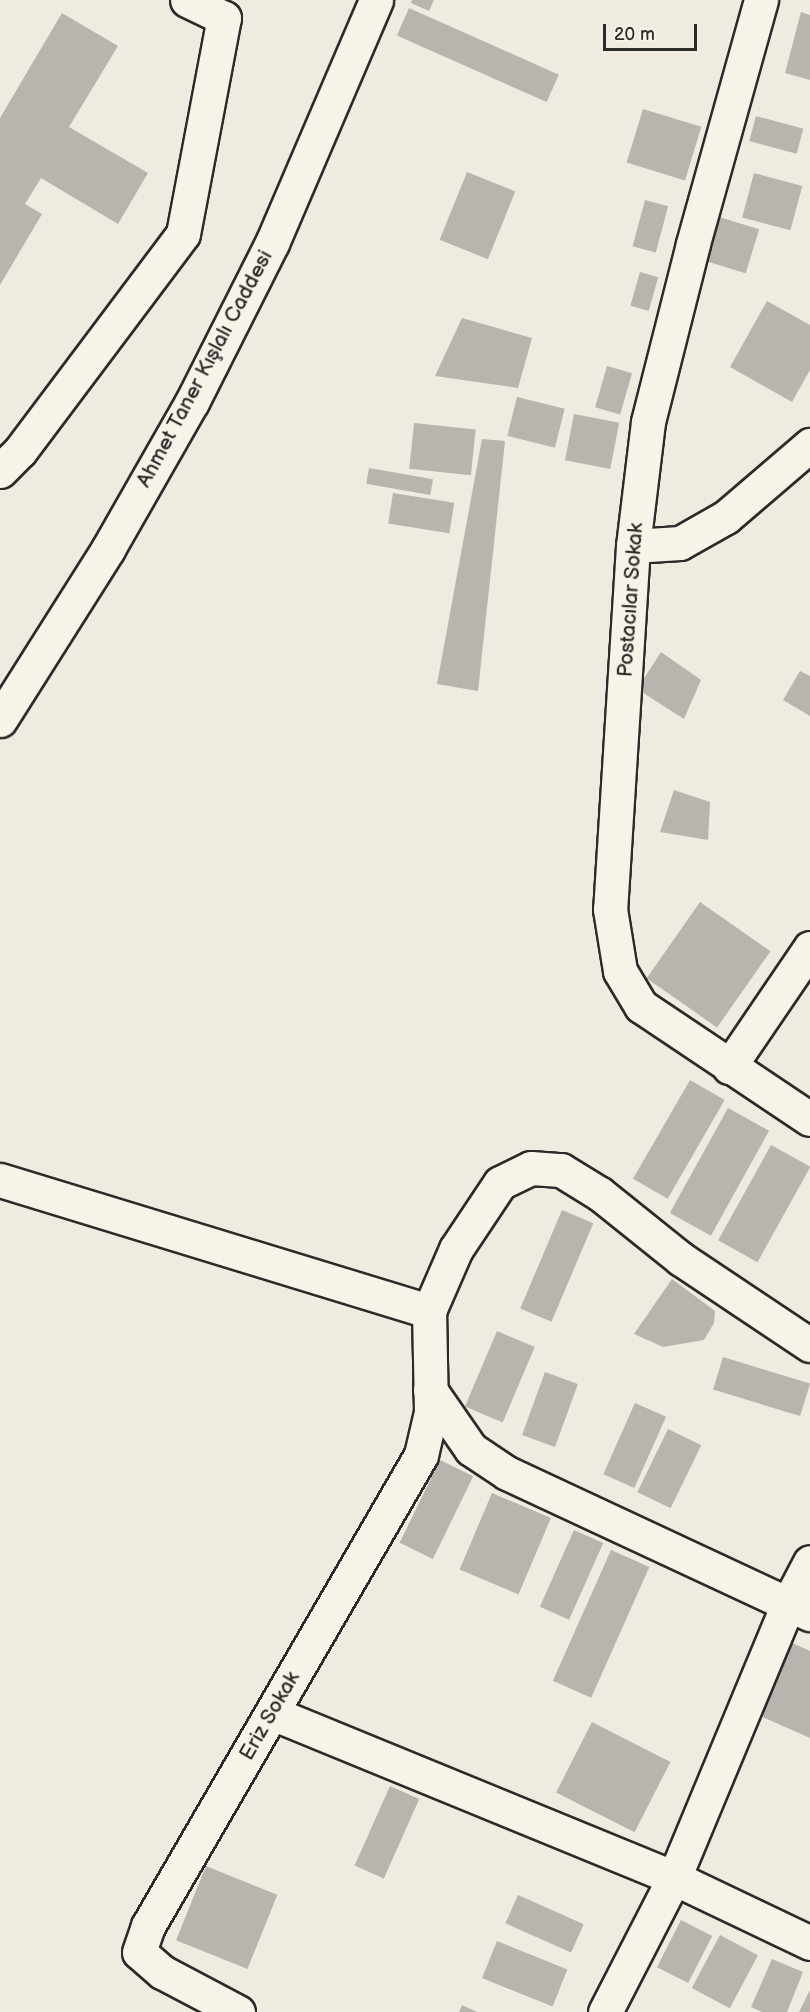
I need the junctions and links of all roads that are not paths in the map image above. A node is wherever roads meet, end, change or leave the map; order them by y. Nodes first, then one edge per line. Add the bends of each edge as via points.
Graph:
1 (187, 0) edge
2 (376, 0) edge
3 (761, 0) edge
4 (810, 445) edge
5 (0, 471) edge
6 (633, 546) junction
7 (0, 720) edge
8 (810, 948) edge
9 (729, 1067) junction
10 (810, 1119) edge
11 (0, 1180) edge
12 (429, 1311) junction
13 (810, 1345) edge
14 (430, 1381) junction
15 (810, 1562) edge
16 (799, 1609) edge
17 (272, 1713) junction
18 (674, 1878) junction
19 (810, 1943) edge
20 (238, 2012) edge
21 (605, 2012) edge

1 - 5 street via 224,18 183,234 20,451
2 - 7 street, Ahmet Taner Kışlalı Caddesi via 272,243 192,402 108,549
3 - 6 street, Postacılar Sokak via 648,422
4 - 6 street via 726,517 681,543
6 - 9 street, Postacılar Sokak via 610,909 620,970 641,1006
8 - 9 street
9 - 10 street, Postacılar Sokak
11 - 12 street
12 - 13 street via 456,1249 501,1183 531,1168 561,1170 600,1194 681,1259
12 - 14 street, Eriz Sokak
14 - 16 street via 471,1449 507,1473
14 - 17 street, Eriz Sokak via 431,1412 421,1455
15 - 16 street
16 - 18 street
17 - 18 street
17 - 20 street, Eriz Sokak via 148,1926 139,1952 162,1972
18 - 19 street
18 - 21 street

